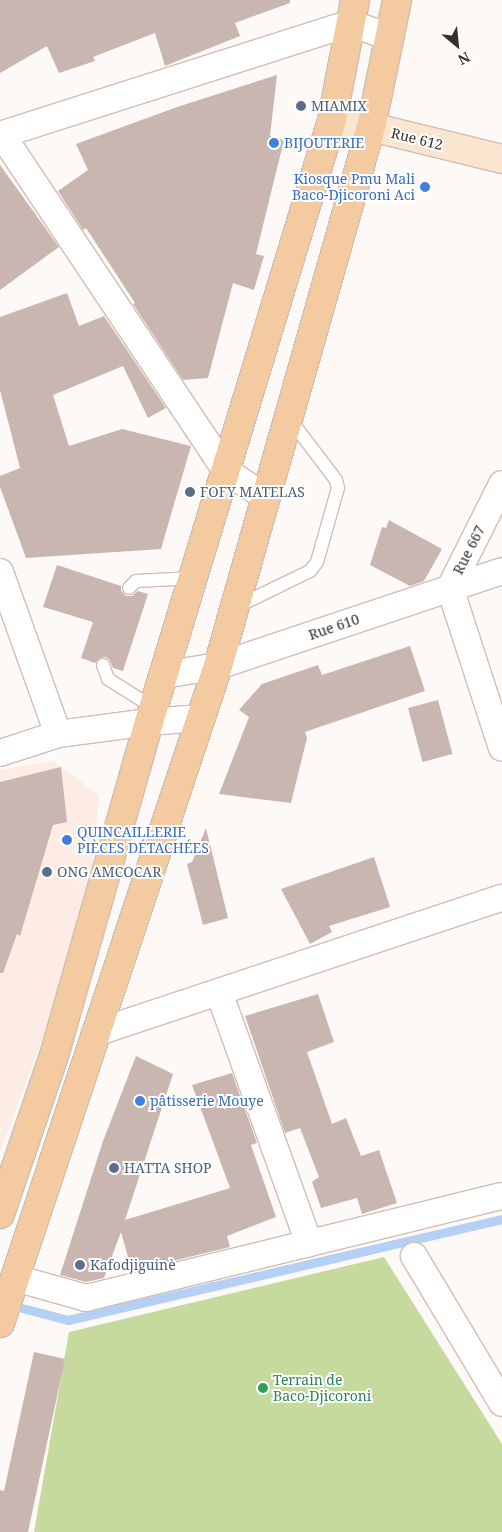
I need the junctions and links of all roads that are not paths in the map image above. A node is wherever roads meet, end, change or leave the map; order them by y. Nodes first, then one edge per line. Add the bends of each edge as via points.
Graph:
1 (396, 0) edge
2 (352, 12) edge
3 (389, 37) junction
4 (332, 120) junction
5 (371, 128) junction
6 (1, 135) edge
7 (502, 159) edge
8 (289, 418) junction
9 (227, 472) junction
10 (502, 484) edge
11 (266, 497) junction
12 (502, 571) edge
13 (0, 572) edge
14 (194, 578) junction
15 (129, 588) dead end
16 (450, 588) junction
17 (234, 607) junction
18 (102, 665) dead end
19 (218, 666) junction
20 (164, 675) junction
21 (152, 715) junction
22 (200, 718) junction
23 (58, 734) junction
24 (502, 748) edge
25 (0, 753) edge
26 (502, 898) edge
27 (219, 992) junction
28 (95, 1033) junction
29 (502, 1196) edge
30 (0, 1214) edge
31 (309, 1243) junction
32 (414, 1256) dead end
33 (15, 1278) junction
34 (0, 1323) edge
35 (502, 1403) edge

1 - 3 main road
2 - 3 street
2 - 4 main road
2 - 6 street
3 - 5 main road
4 - 5 street, Rue 612
4 - 9 main road
5 - 7 street, Rue 612
5 - 8 main road
6 - 9 street
8 - 11 main road
8 - 17 lane via 336,480 338,488 317,562 310,571
9 - 11 street
9 - 14 main road
10 - 16 street, Rue 667
11 - 17 main road
12 - 16 street, Rue 610
13 - 23 street
14 - 15 lane via 136,581
14 - 20 main road
16 - 19 street, Rue 610
16 - 24 street
17 - 19 main road
18 - 21 lane via 108,679
19 - 20 street, Rue 610
19 - 22 main road
20 - 21 main road
21 - 22 street
21 - 23 street
21 - 30 main road via 55,1052
22 - 28 main road
23 - 25 street
26 - 27 street
27 - 28 street
27 - 31 street
28 - 33 main road
29 - 31 street
31 - 33 street via 86,1298
32 - 35 street
33 - 34 main road

